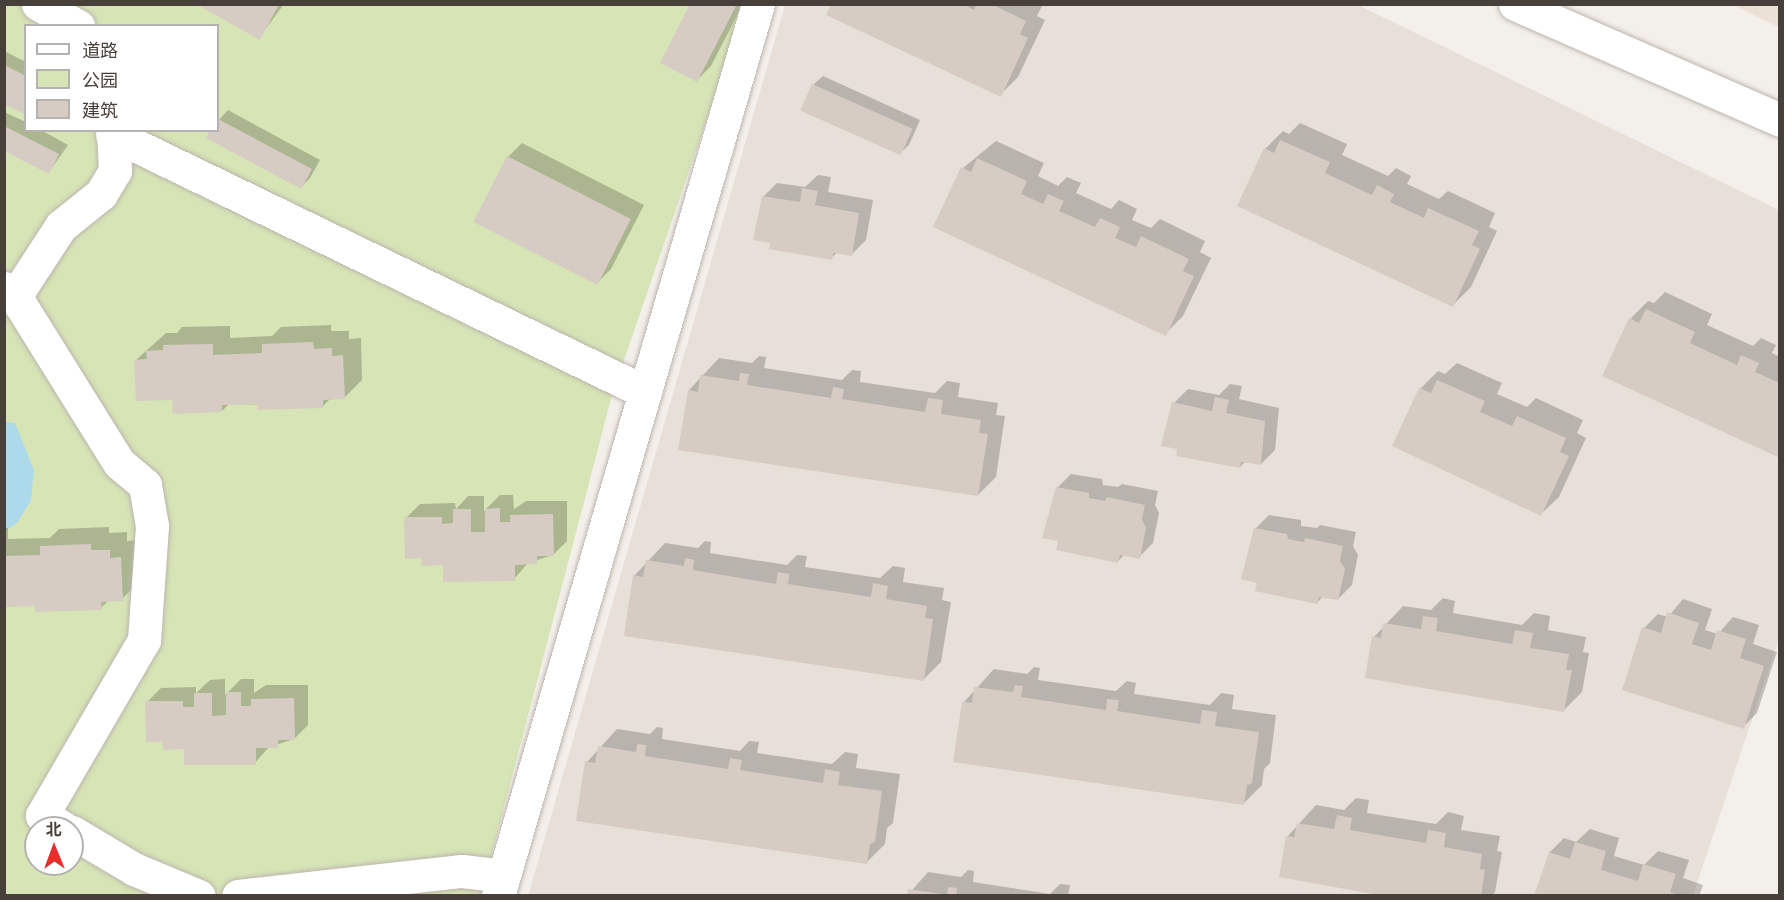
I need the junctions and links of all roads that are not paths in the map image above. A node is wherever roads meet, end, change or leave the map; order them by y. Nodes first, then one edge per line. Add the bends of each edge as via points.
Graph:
1 (38, 4) edge
2 (758, 4) edge
3 (1515, 4) edge
4 (74, 24) edge
5 (1779, 120) edge
6 (113, 132) edge
7 (9, 293) edge
8 (645, 392) junction
9 (44, 816) edge
10 (84, 839) edge
11 (501, 886) edge
12 (199, 896) edge
13 (238, 896) edge

1 - 4 street
2 - 8 street
3 - 5 street
6 - 7 street via 115,171 101,194 61,226
6 - 8 street
7 - 9 street via 119,464 146,485 152,526 144,640
8 - 11 street
10 - 12 street via 134,869
11 - 13 street via 462,871

